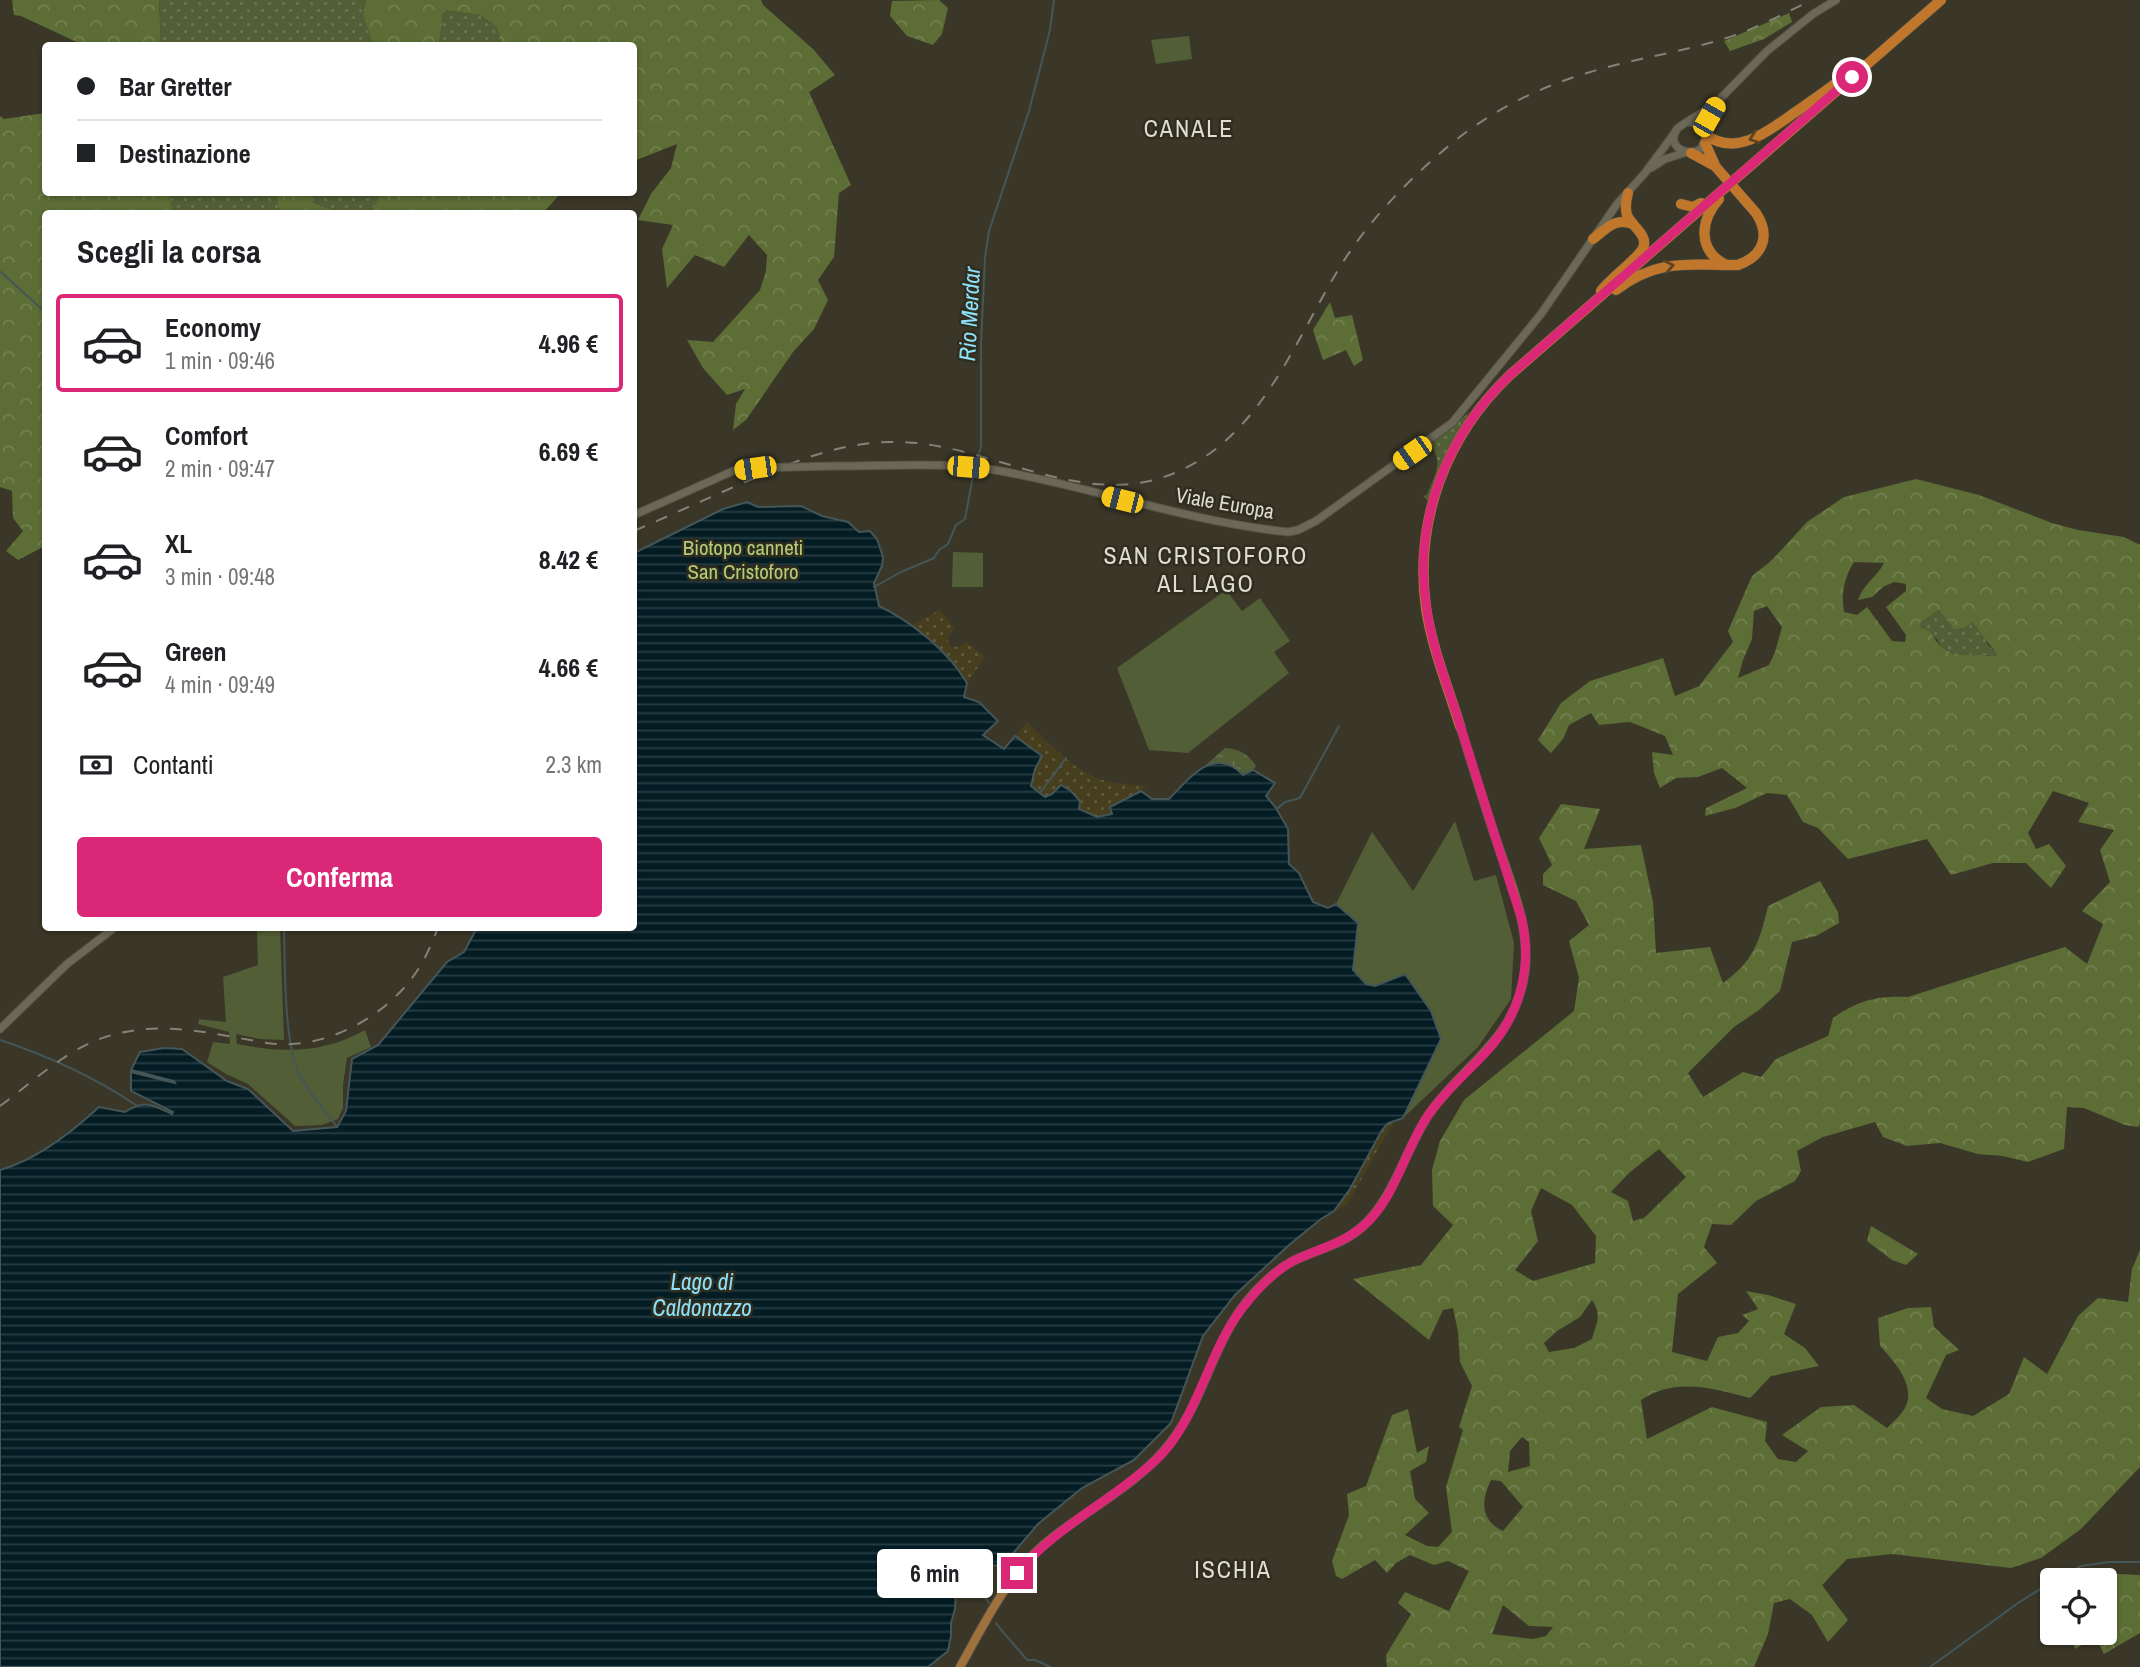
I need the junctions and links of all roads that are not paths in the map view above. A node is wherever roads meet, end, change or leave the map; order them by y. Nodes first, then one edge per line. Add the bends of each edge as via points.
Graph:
1 (1836, 0) edge
2 (1939, 1) edge
3 (1891, 44) junction
4 (1718, 101) junction
5 (1689, 122) junction
6 (1676, 131) junction
7 (1705, 136) junction
8 (1688, 153) junction
9 (1711, 162) junction
10 (1645, 173) junction
11 (1737, 178) junction
12 (1723, 190) junction
13 (1628, 193) junction
14 (1681, 204) dead end
15 (1633, 224) junction
16 (1593, 239) junction
17 (1727, 265) junction
18 (1587, 309) junction
19 (637, 514) edge
20 (1460, 726) joint
21 (110, 931) edge
22 (0, 1030) edge
23 (960, 1667) edge

1 - 4 main road via 1777,42
2 - 3 highway
3 -> 7 highway via 1764,134 1725,144
3 - 11 highway
4 - 5 main road
4 - 7 main road
5 - 6 main road
5 - 7 main road via 1699,125
6 - 8 main road via 1675,143
6 - 10 main road, Viale Europa
7 - 8 main road via 1698,151
7 - 9 highway
8 - 9 highway
8 - 10 main road via 1665,159
9 - 17 highway, bridge via 1756,213 1764,233 1759,251 1745,262
10 - 13 main road, Viale Europa
11 - 12 highway
11 - 17 highway via 1712,207 1704,226 1708,249
12 - 14 highway via 1693,207
12 - 18 highway
13 - 15 highway via 1627,215
13 - 16 main road, Viale Europa
15 - 16 highway via 1615,222
15 - 18 highway via 1644,247
16 - 19 main road, Viale Europa, bridge via 1542,314 1439,433 1298,530 1223,523 1007,472 949,466 733,471
18 -> 17 highway via 1658,268 1690,263
18 - 20 highway via 1483,403 1452,450 1437,485 1427,525 1424,589 1431,632
20 - 23 main road via 1522,920 1525,971 1517,1006 1506,1027 1427,1116 1376,1213 1350,1236 1293,1261 1266,1281 1230,1325 1183,1424 1157,1460 1027,1561 1007,1586
21 - 22 main road via 66,964

